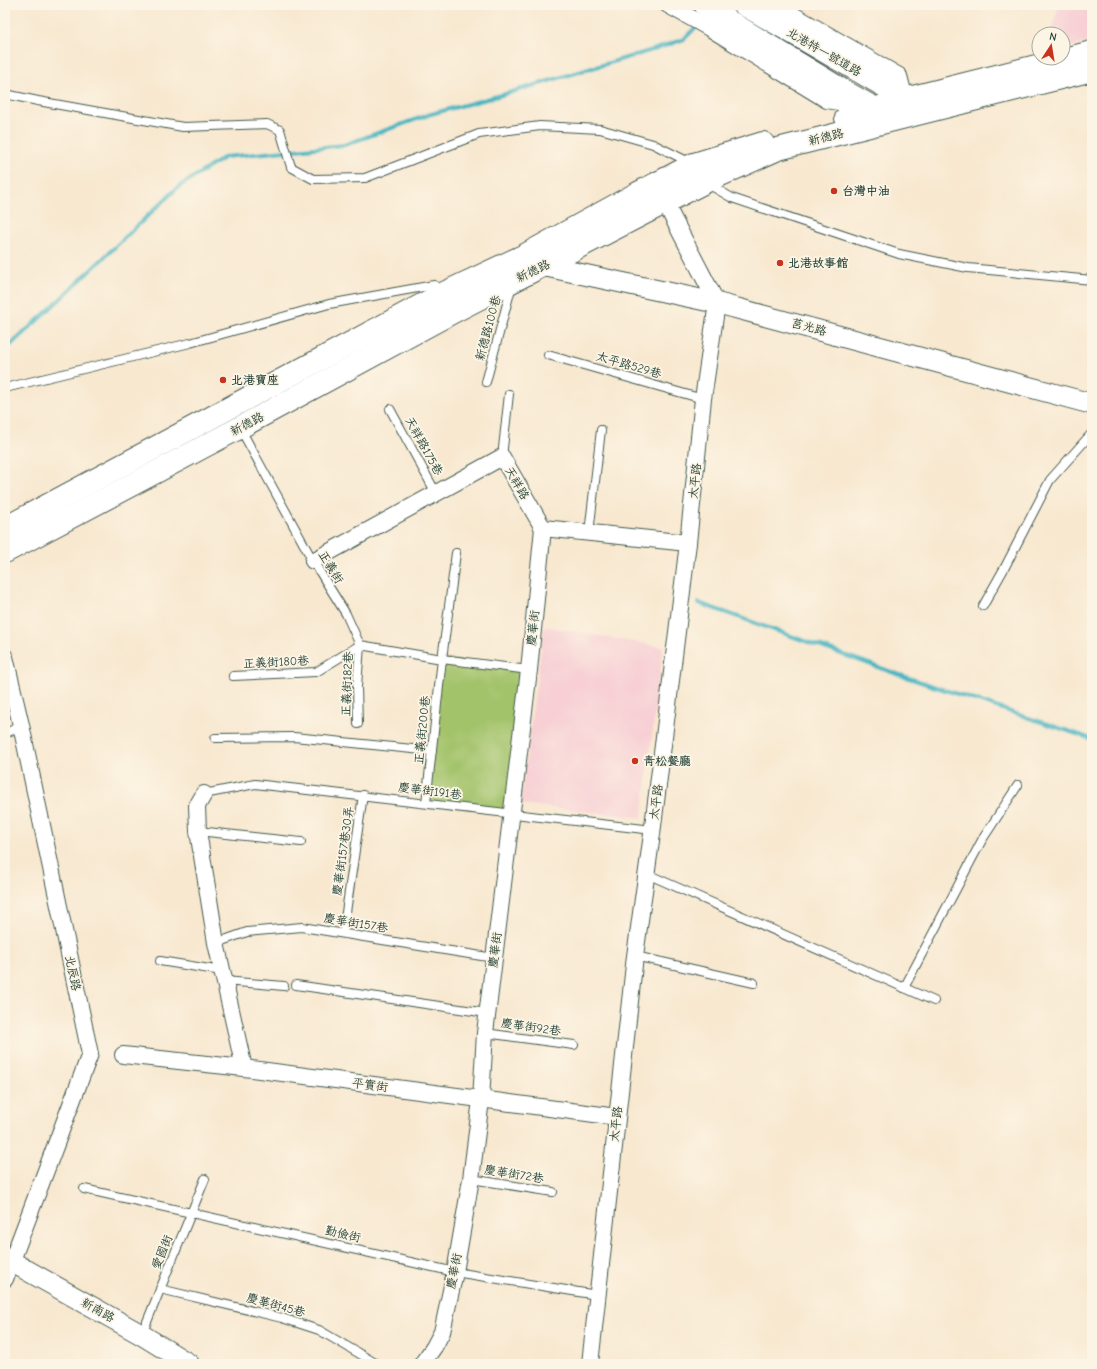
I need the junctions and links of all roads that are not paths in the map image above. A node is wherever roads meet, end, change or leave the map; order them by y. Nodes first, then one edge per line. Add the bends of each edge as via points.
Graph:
1 (704, 5) edge
2 (743, 5) edge
3 (776, 5) edge
4 (674, 8) edge
5 (718, 24) junction
6 (1092, 52) edge
7 (1092, 70) edge
8 (5, 94) edge
9 (905, 99) junction
10 (880, 115) junction
11 (700, 173) junction
12 (660, 193) junction
13 (525, 255) junction
14 (544, 266) junction
15 (1092, 280) edge
16 (513, 281) junction
17 (449, 302) junction
18 (718, 303) junction
19 (548, 355) dead end
20 (486, 382) dead end
21 (5, 388) edge
22 (509, 394) dead end
23 (704, 399) junction
24 (1092, 404) edge
25 (390, 409) dead end
26 (239, 428) junction
27 (601, 430) dead end
28 (1092, 433) edge
29 (502, 457) junction
30 (436, 493) junction
31 (5, 528) edge
32 (543, 528) junction
33 (589, 533) junction
34 (688, 543) junction
35 (5, 552) edge
36 (456, 553) dead end
37 (313, 561) junction
38 (983, 606) dead end
39 (360, 645) junction
40 (5, 656) edge
41 (442, 659) junction
42 (529, 670) junction
43 (232, 676) dead end
44 (7, 677) edge
45 (358, 724) dead end
46 (21, 725) junction
47 (5, 734) edge
48 (215, 738) dead end
49 (432, 751) junction
50 (1018, 785) dead end
51 (204, 794) joint
52 (363, 795) junction
53 (426, 803) junction
54 (511, 813) junction
55 (653, 830) junction
56 (198, 831) junction
57 (301, 842) dead end
58 (647, 874) junction
59 (344, 933) junction
60 (216, 943) junction
61 (635, 956) junction
62 (494, 958) junction
63 (160, 961) dead end
64 (223, 976) junction
65 (754, 983) dead end
66 (296, 985) dead end
67 (284, 986) dead end
68 (904, 988) junction
69 (934, 1001) dead end
70 (487, 1013) junction
71 (485, 1033) junction
72 (574, 1045) dead end
73 (123, 1055) dead end
74 (244, 1068) junction
75 (481, 1100) junction
76 (617, 1117) junction
77 (205, 1179) dead end
78 (471, 1179) junction
79 (84, 1189) dead end
80 (553, 1192) dead end
81 (192, 1212) junction
82 (7, 1266) edge
83 (455, 1272) junction
84 (160, 1289) junction
85 (597, 1295) junction
86 (142, 1335) junction
87 (189, 1364) edge
88 (378, 1364) edge
89 (422, 1364) edge
90 (590, 1364) edge

1 - 5 street, 北港特一號道路
2 - 9 street, 北港特一號道路
3 - 9 street, 北港特一號道路 via 899,76
4 - 5 street
5 - 10 street, 北港特一號道路 via 844,90
6 - 9 main road, 新德路
7 - 10 main road, 新德路
8 - 11 lane via 183,127 267,124 280,130 292,167 314,179 365,178 479,134 540,126 600,129 653,144
9 - 10 main road, 新德路
10 - 11 main road, 新德路
11 - 12 main road, 新德路
11 - 15 lane via 732,198 899,254 968,268
12 - 13 main road, 新德路
12 - 14 main road, 新德路
12 - 18 street
13 - 14 street, 莒光路
13 - 17 main road, 新德路
14 - 16 main road, 新德路
14 - 18 street, 莒光路
16 - 17 main road, 新德路
16 - 20 lane, 新德路100巷
17 - 21 lane via 434,285 329,304 190,343
17 - 26 main road, 新德路
17 - 31 main road, 新德路
18 - 23 street, 太平路
18 - 24 street, 莒光路
19 - 23 lane, 太平路529巷
22 - 29 lane
23 - 34 street, 太平路
25 - 30 lane, 天祥路175巷
26 - 35 main road, 新德路
26 - 37 lane, 正義街
27 - 33 lane
28 - 38 lane via 1050,480
29 - 30 street, 天祥路
29 - 32 street, 天祥路
30 - 37 street, 天祥路
32 - 33 street
32 - 42 street, 慶華街
33 - 34 street
34 - 55 street, 太平路
36 - 41 lane
37 - 39 lane, 正義街 via 346,614
39 - 41 lane
39 - 43 lane, 正義街180巷 via 316,672
39 - 45 lane, 正義街182巷
40 - 44 street, 北辰路
41 - 42 lane
41 - 49 lane, 正義街200巷
42 - 54 street, 慶華街
44 - 46 street, 北辰路
46 - 47 lane
46 - 82 street, 北辰路 via 90,1054
48 - 49 lane via 294,737
49 - 53 lane, 正義街200巷
50 - 68 lane via 982,840
51 - 52 lane, 慶華街191巷 via 255,784
51 - 56 street via 197,806
52 - 53 lane, 慶華街191巷
52 - 59 lane, 慶華街157巷30弄
53 - 54 lane, 慶華街191巷
54 - 55 lane, 慶華街191巷
54 - 62 street, 慶華街
55 - 58 street, 太平路
56 - 57 lane
56 - 60 street
58 - 61 street, 太平路
58 - 68 lane
59 - 60 lane, 慶華街157巷 via 302,927 248,932
59 - 62 lane, 慶華街157巷
60 - 64 street
61 - 65 lane
61 - 76 street, 太平路
62 - 70 street, 慶華街
63 - 64 lane
64 - 67 lane
64 - 74 street
66 - 70 lane
68 - 69 lane
70 - 71 street, 慶華街
71 - 72 lane, 慶華街92巷
71 - 75 street, 慶華街
73 - 74 street, 平實街
74 - 75 street, 平實街
75 - 76 street, 平實街
75 - 78 street, 慶華街
76 - 85 street, 太平路
77 - 81 lane, 愛國街
78 - 80 lane, 慶華街72巷
78 - 83 street, 慶華街
79 - 81 lane, 勤儉街
81 - 83 lane, 勤儉街
81 - 84 lane, 愛國街
82 - 86 street, 新南路
83 - 85 lane, 勤儉街
83 - 89 street, 慶華街 via 442,1332
84 - 86 lane, 愛國街
84 - 88 lane, 慶華街45巷 via 282,1318 319,1330
85 - 90 street, 太平路
86 - 87 street, 新南路

